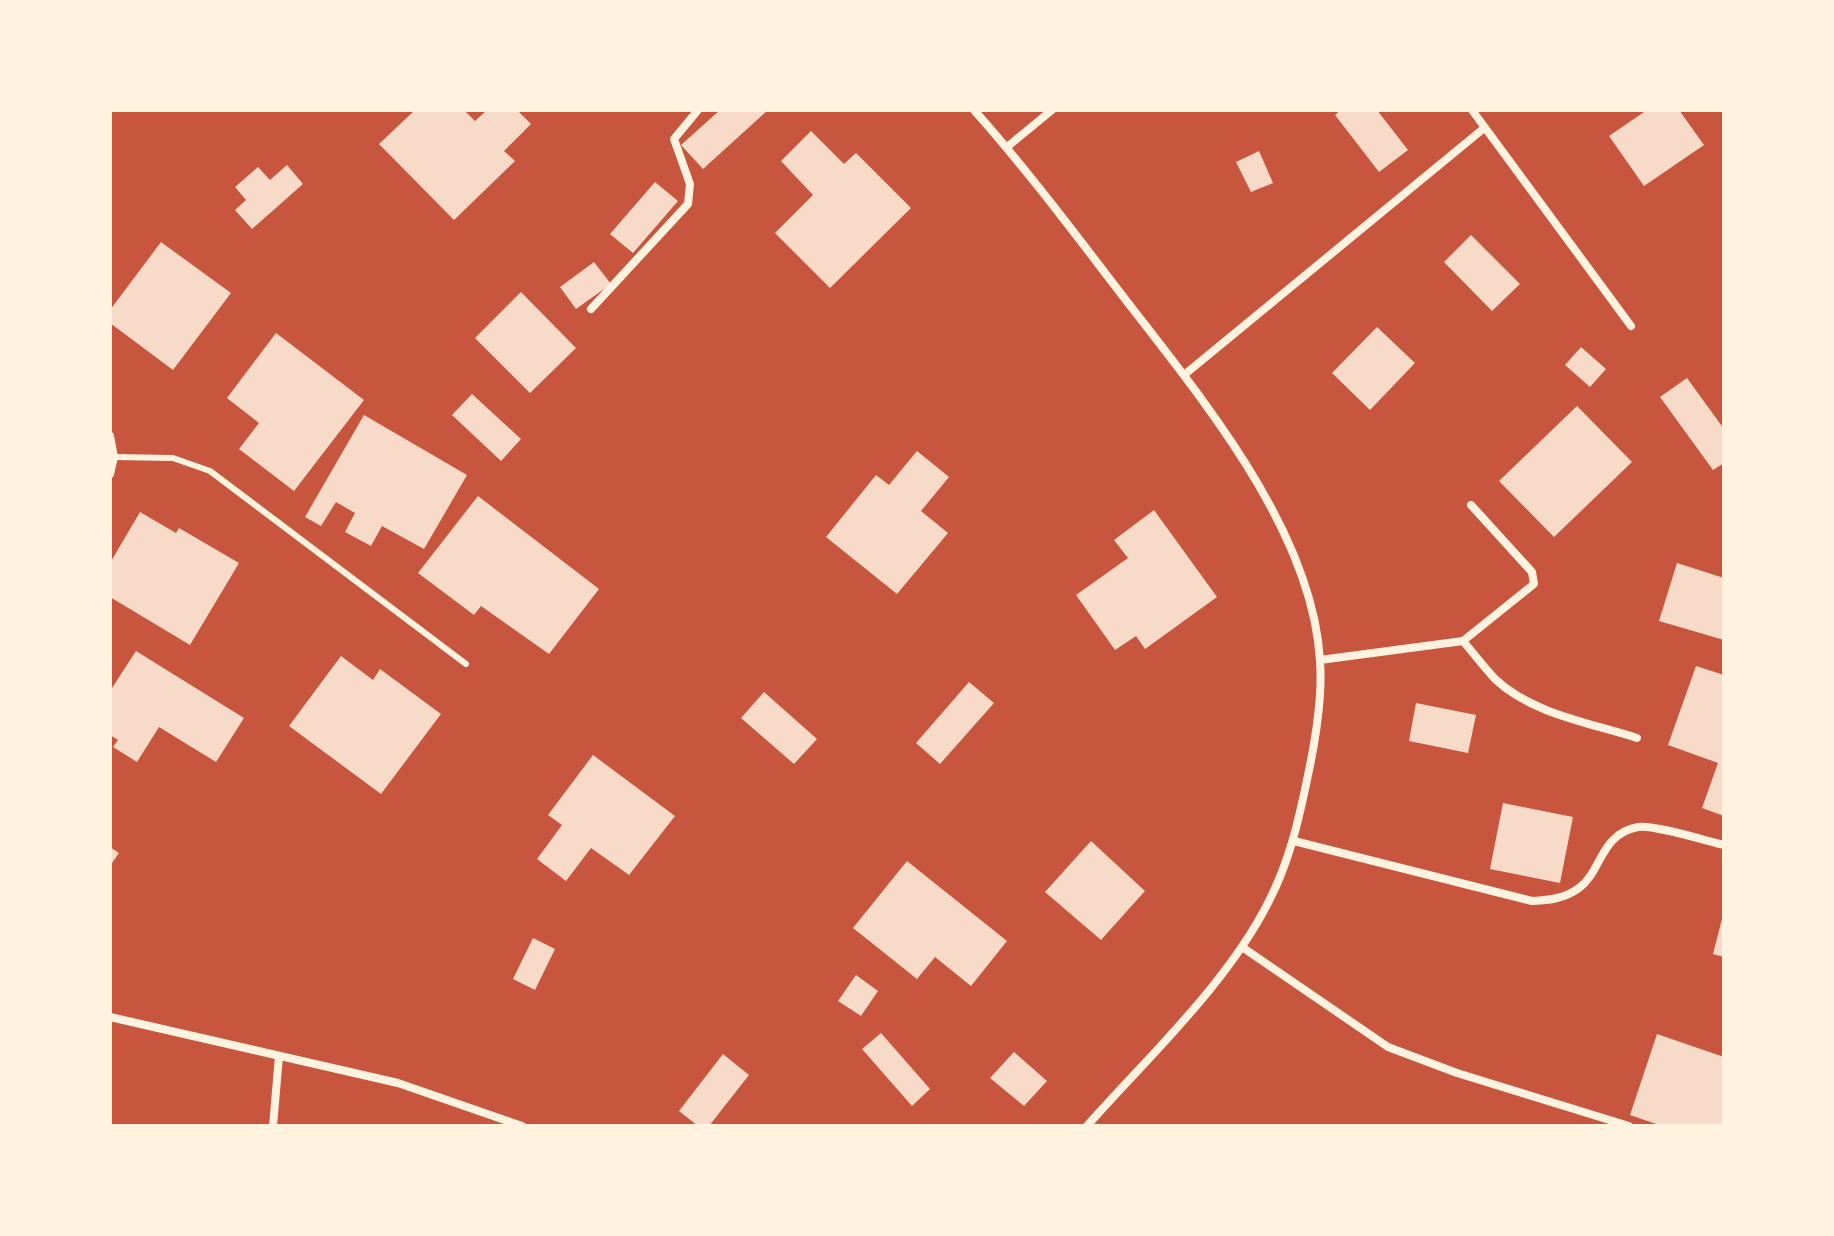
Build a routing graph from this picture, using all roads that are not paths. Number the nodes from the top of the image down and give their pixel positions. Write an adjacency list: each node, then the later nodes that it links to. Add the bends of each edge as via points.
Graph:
1 (698, 110): 7 (street, via 674,139 690,184 688,204)
2 (974, 110): 6 (street)
3 (1052, 110): 6 (street)
4 (1472, 110): 5 (street)
5 (1483, 129): 8 (street); 9 (street)
6 (1007, 147): 9 (street)
7 (591, 309)
8 (1631, 326)
9 (1184, 375): 15 (street, via 1270,502 1308,600)
10 (110, 436): 11 (street)
11 (114, 457): 12 (street); 16 (lane, via 173,458 210,471)
12 (110, 474)
13 (1471, 505): 14 (street, via 1532,572 1534,584)
14 (1463, 641): 15 (street); 17 (street, via 1519,696)
15 (1320, 660): 18 (street, via 1313,753)
16 (466, 664)
17 (1637, 738)
18 (1294, 841): 19 (street, via 1532,901 1560,899 1582,887 1617,836 1640,826); 20 (street)
19 (1724, 845)
20 (1242, 947): 25 (street); 26 (street, via 1388,1047)
21 (110, 1017): 22 (street)
22 (279, 1056): 23 (street); 24 (street, via 398,1083)
23 (273, 1126)
24 (522, 1126)
25 (1087, 1126)
26 (1629, 1126)

